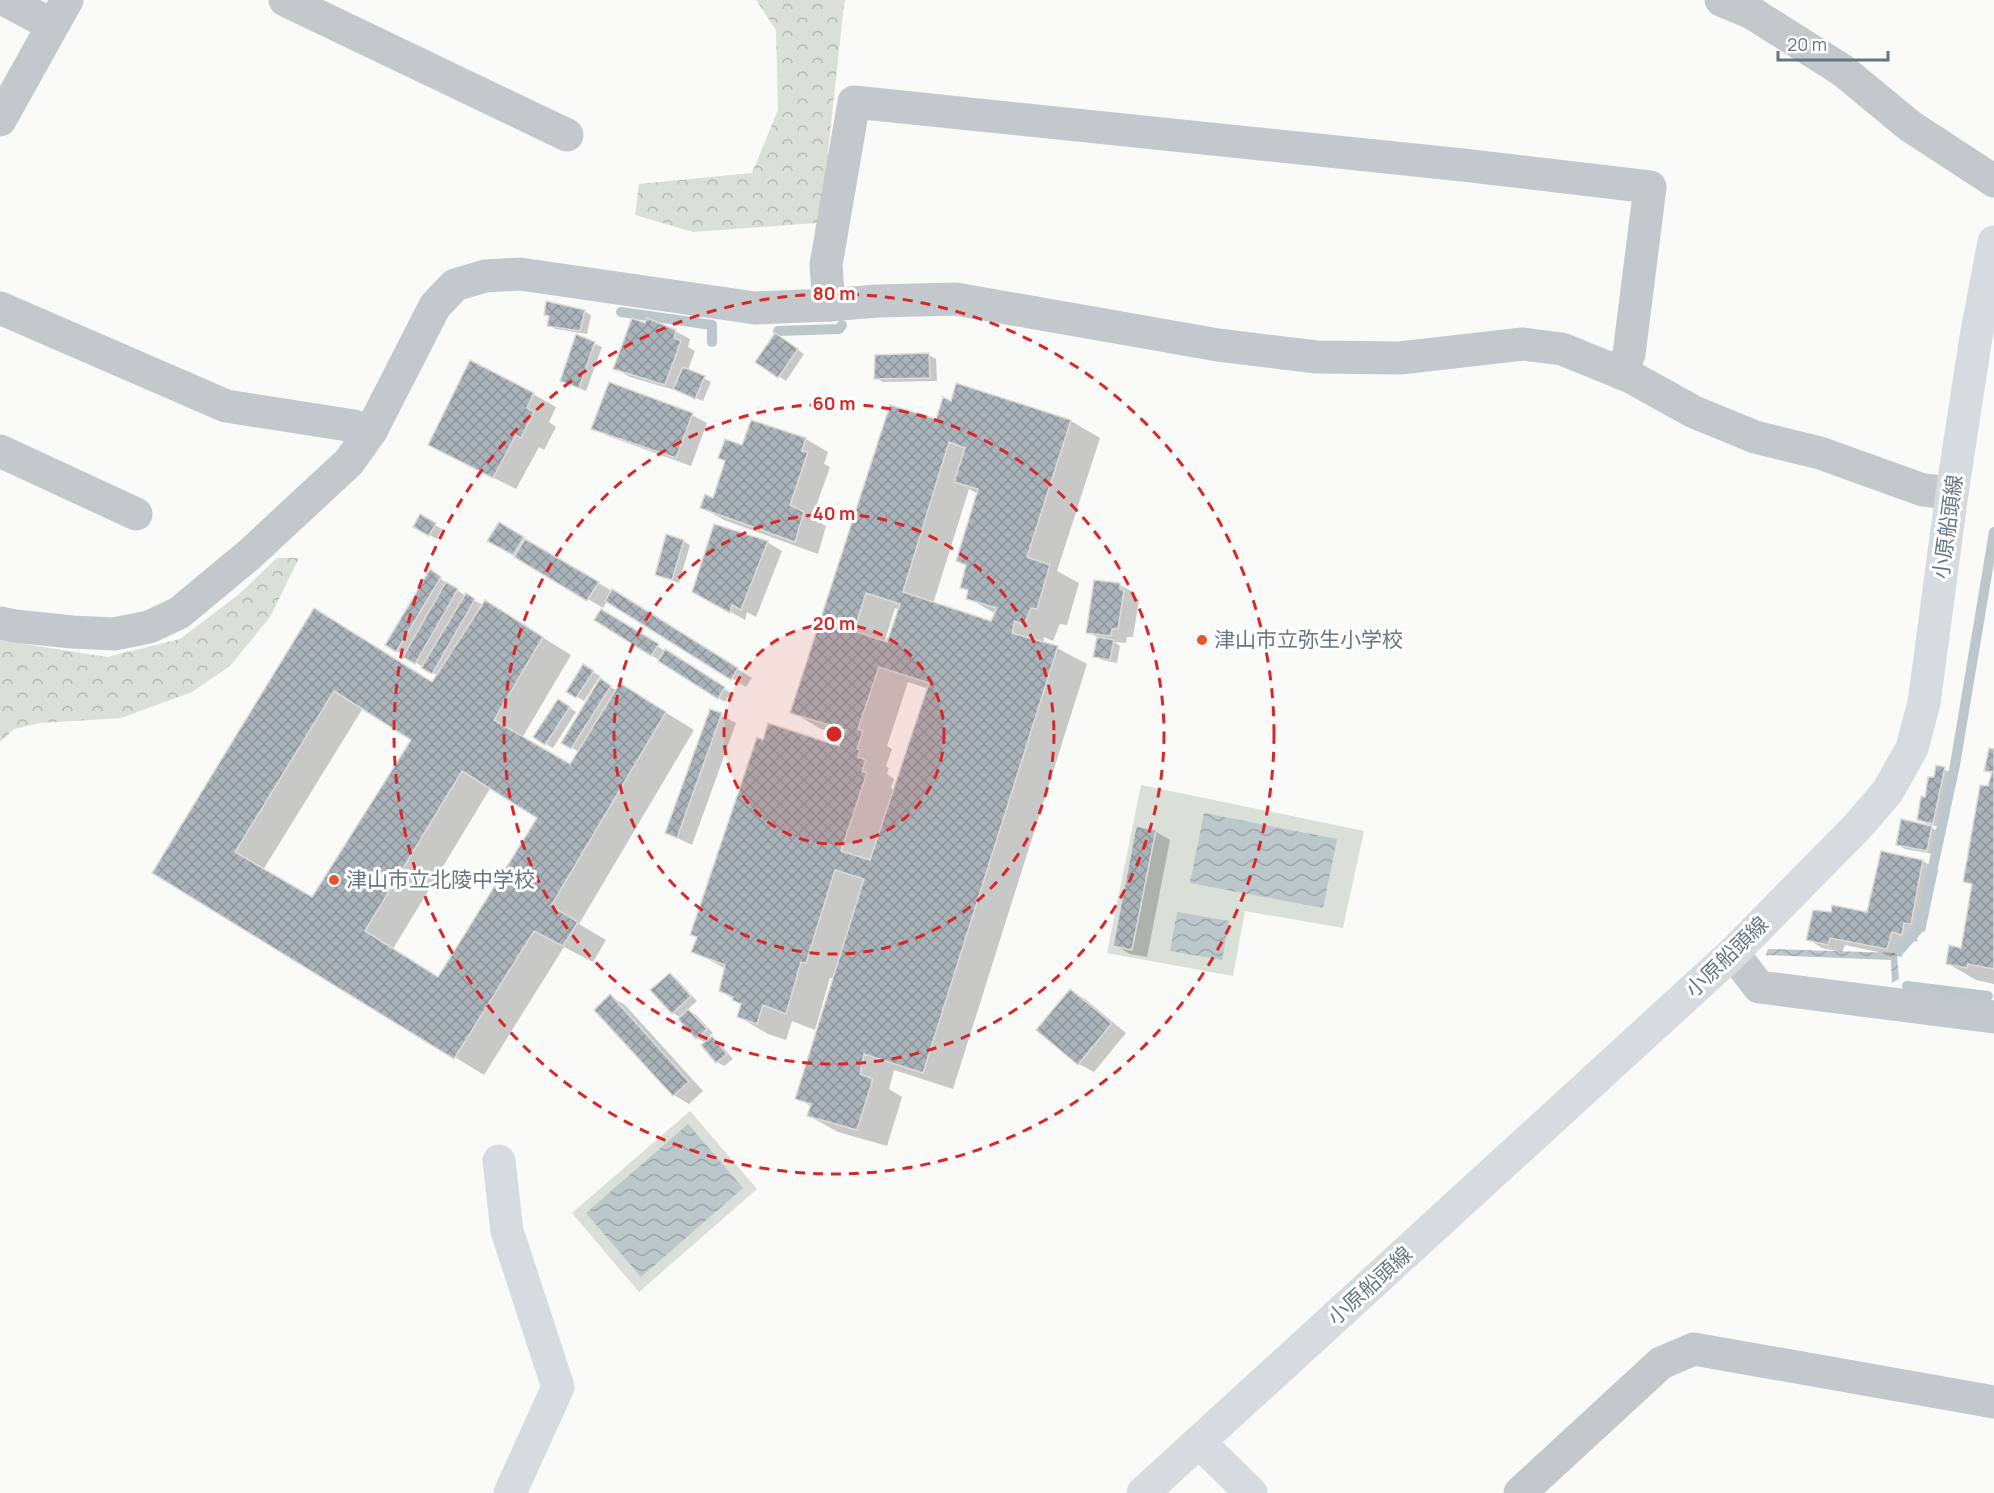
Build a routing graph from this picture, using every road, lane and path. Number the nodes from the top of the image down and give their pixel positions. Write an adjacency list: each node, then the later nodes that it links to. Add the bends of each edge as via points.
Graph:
1 (5, 0): 4 (street)
2 (285, 0): 6 (street)
3 (1721, 0): 7 (street, via 1752,13 1842,70 1910,126)
4 (60, 13): 5 (street)
5 (0, 120)
6 (567, 135)
7 (1994, 181)
8 (1994, 242): 14 (main road, 小原船頭線)
9 (829, 305): 11 (street, via 956,299 1218,345 1317,357 1400,358 1522,344 1562,349); 11 (street, via 825,266 854,102 1650,187 1629,354); 12 (street, via 756,308 520,274 485,276 455,285 435,306)
10 (0, 308): 12 (street, via 226,406)
11 (1621, 373): 14 (street, via 1694,412 1755,437 1820,453 1923,490)
12 (371, 430): 16 (street, via 349,462 325,486 179,613 149,627 114,634)
13 (0, 451): 15 (street)
14 (1952, 493): 17 (main road, 小原船頭線, via 1924,703 1912,748 1888,791 1858,826)
15 (136, 514)
16 (0, 623)
17 (1733, 953): 18 (street, via 1759,987); 21 (main road, 小原船頭線)
18 (1994, 1017)
19 (499, 1161): 22 (main road, via 507,1231 558,1387)
20 (1994, 1402): 25 (street, via 1694,1349 1661,1364)
21 (1199, 1442): 23 (main road, 小原船頭線); 24 (main road)
22 (510, 1493)
23 (1143, 1493)
24 (1251, 1493)
25 (1520, 1493)

